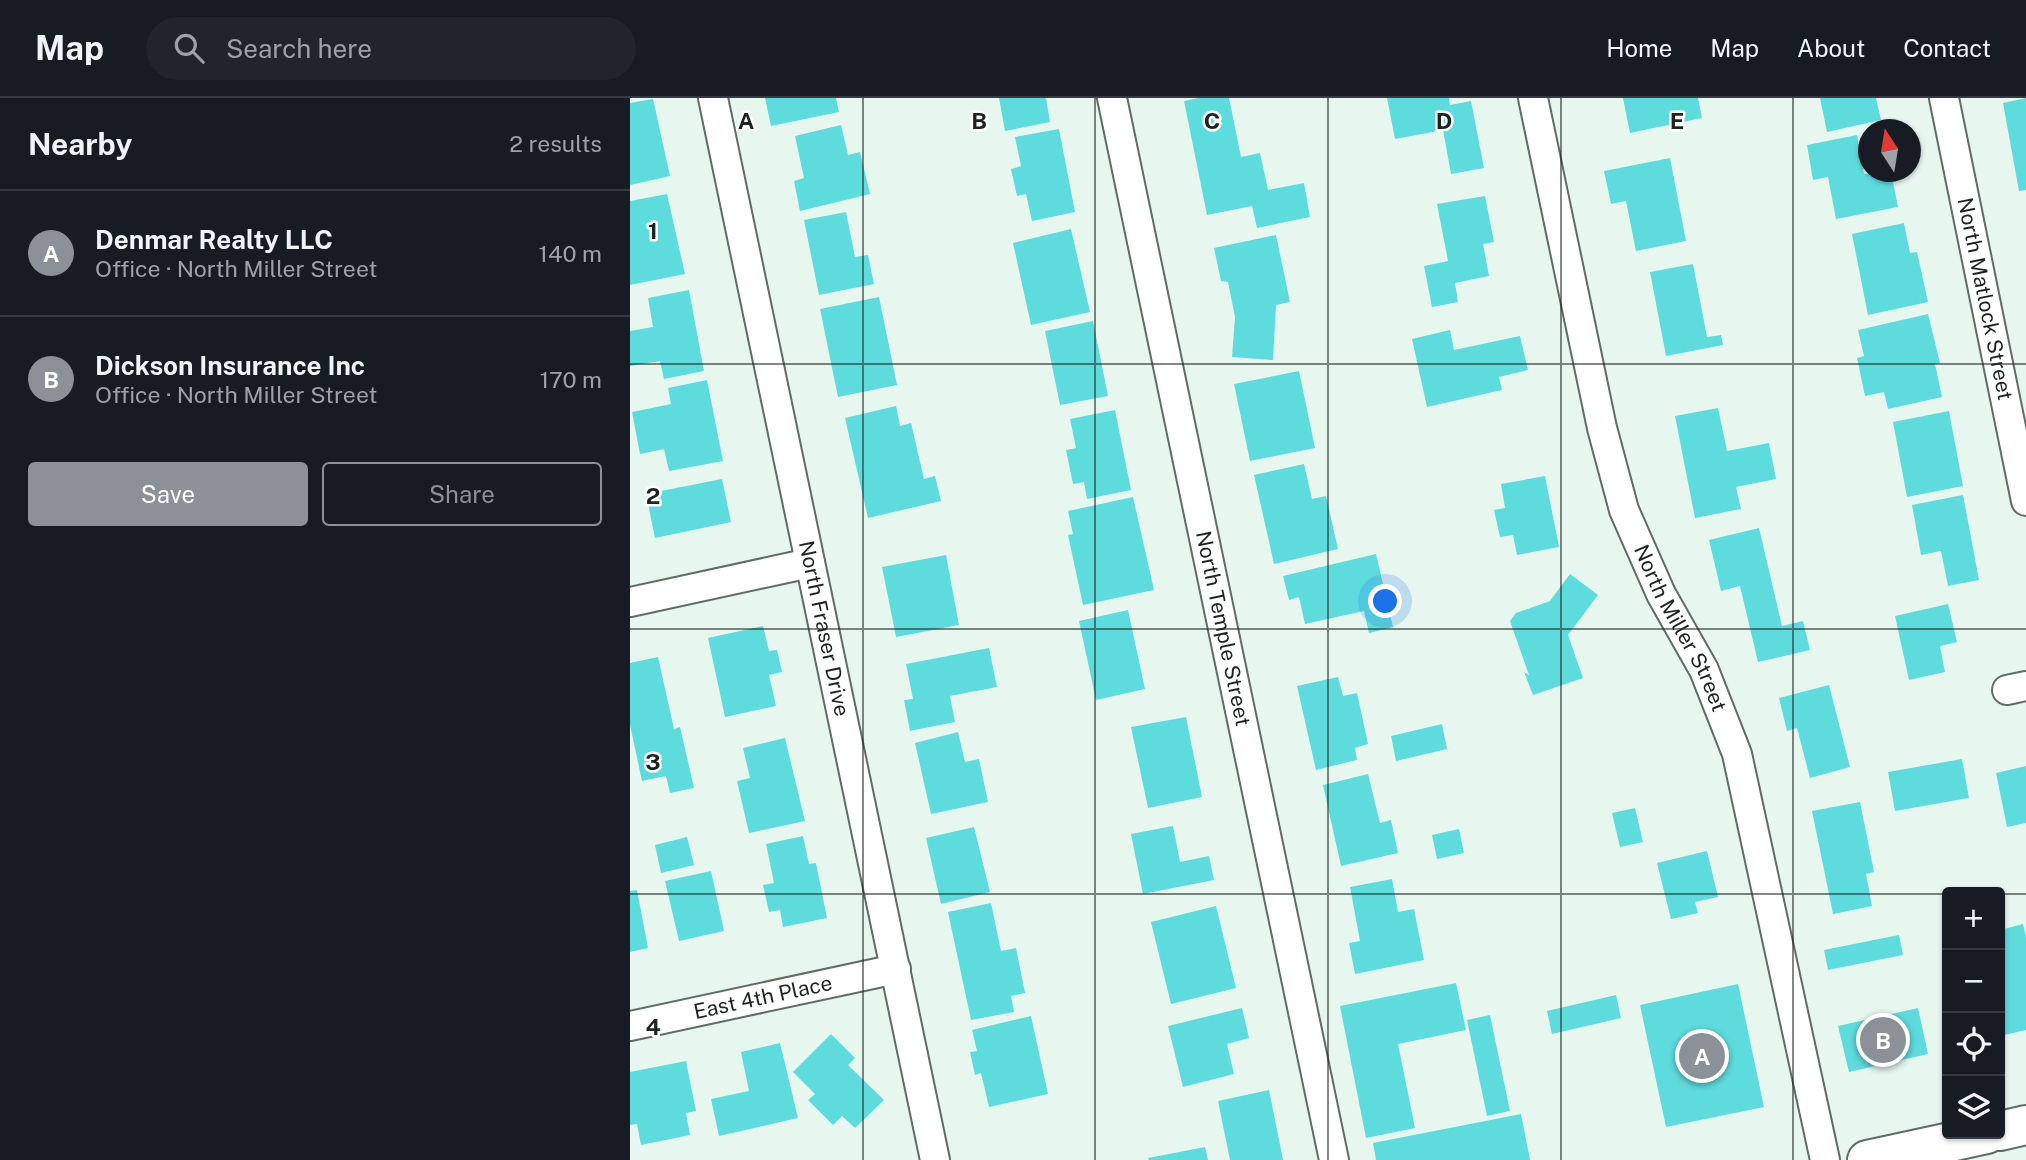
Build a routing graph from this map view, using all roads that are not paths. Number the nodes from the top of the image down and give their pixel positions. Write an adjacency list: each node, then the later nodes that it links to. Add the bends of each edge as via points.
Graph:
1 (713, 98): 6 (street, North Fraser Drive)
2 (1112, 98): 14 (street, North Temple Street)
3 (1533, 98): 15 (street, North Miller Street, via 1602,428 1624,510 1661,594 1704,670 1737,754)
4 (1944, 98): 5 (street, North Matlock Street)
5 (2026, 501)
6 (810, 563): 7 (street); 8 (street, North Fraser Drive)
7 (630, 602)
8 (896, 969): 9 (street, East 4th Place); 13 (street, North Fraser Drive)
9 (630, 1026)
10 (2026, 1125): 11 (main road)
11 (2005, 1130)
12 (1964, 1139): 16 (main road)
13 (935, 1160)
14 (1334, 1160)
15 (1825, 1160)
16 (1867, 1160)

